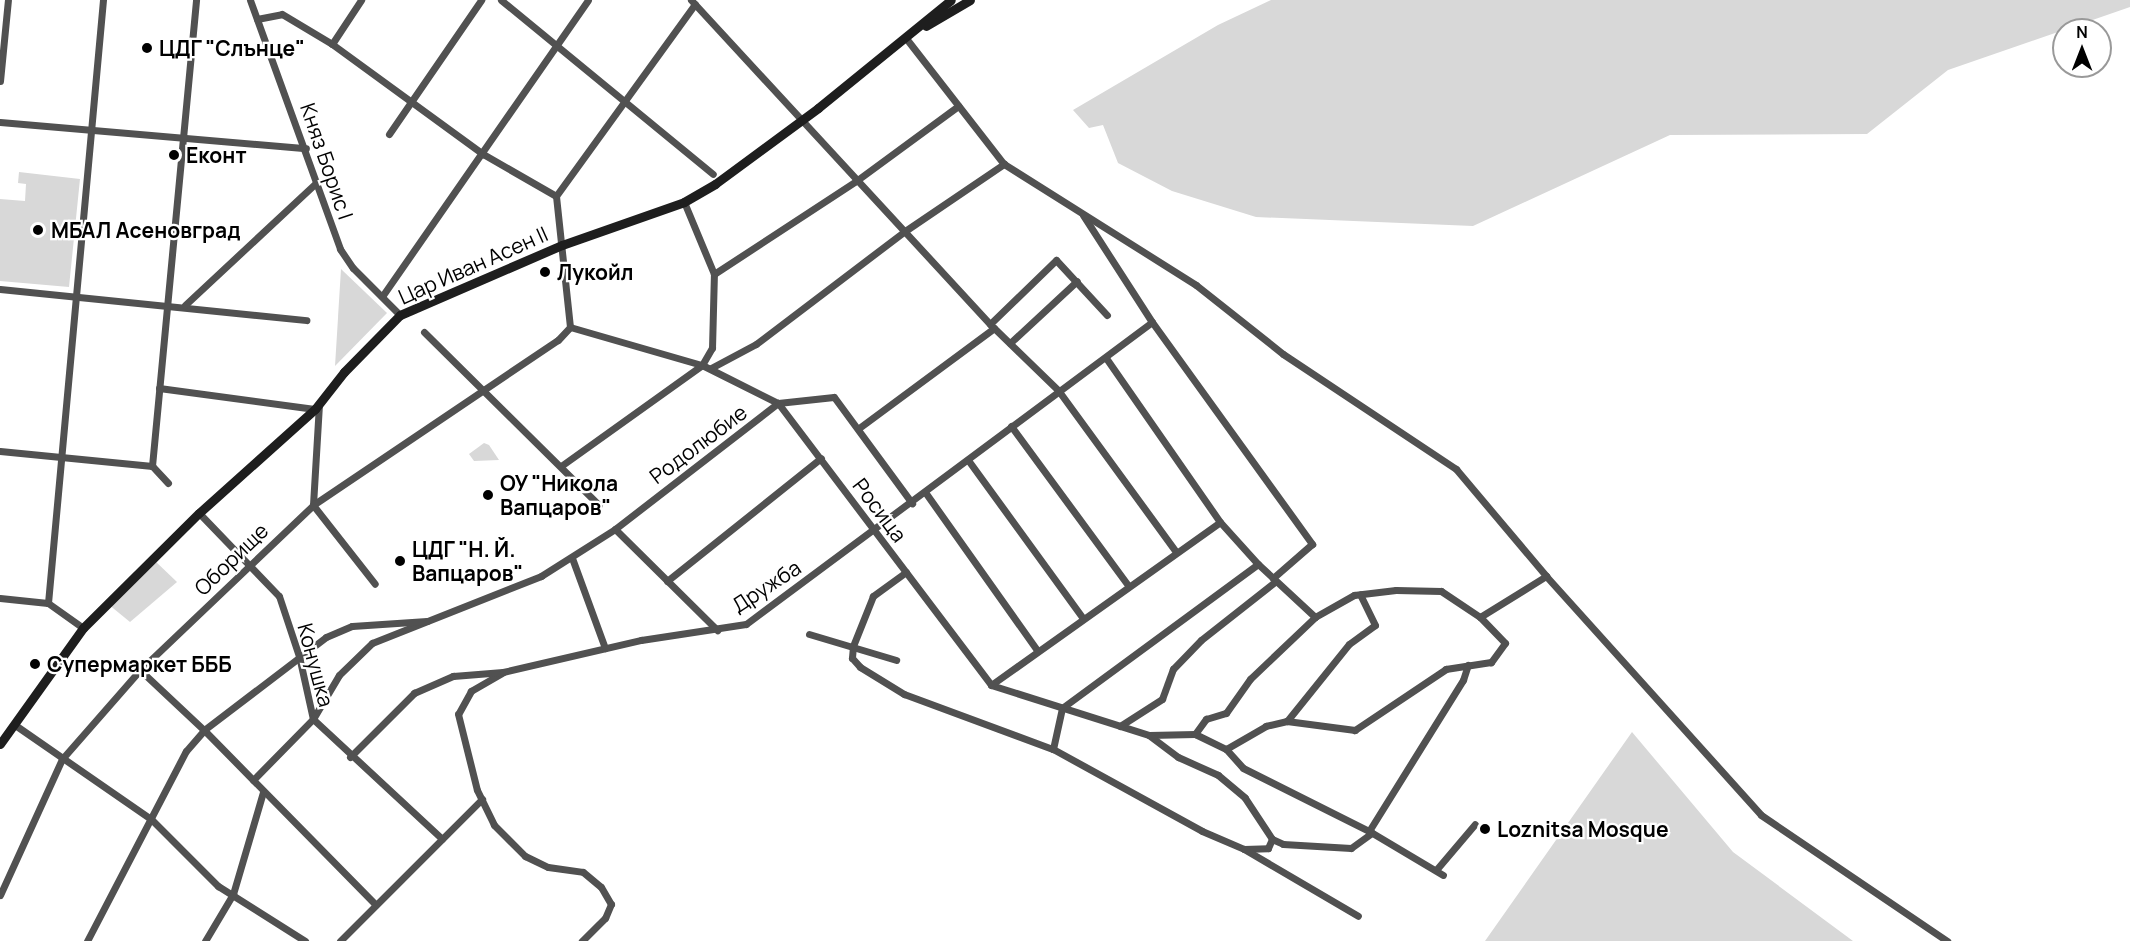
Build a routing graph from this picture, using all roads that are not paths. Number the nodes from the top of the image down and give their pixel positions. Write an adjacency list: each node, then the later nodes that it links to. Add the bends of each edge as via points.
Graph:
1 (8, 0): 17 (street)
2 (103, 0): 23 (street)
3 (196, 0): 25 (street)
4 (250, 0): 13 (street, Княз Борис I)
5 (361, 0): 15 (street)
6 (481, 0): 19 (street)
7 (501, 0): 16 (street)
8 (588, 0): 16 (street)
9 (951, 0): 14 (street, Цар Иван Асен II)
10 (970, 0): 12 (street, Цар Иван Асен II)
11 (693, 2): 18 (street); 21 (street)
12 (957, 5): 14 (street, Цар Иван Асен II)
13 (257, 18): 15 (street, via 282,14); 26 (street, Княз Борис I)
14 (905, 37): 20 (street); 21 (street, Цар Иван Асен II)
15 (332, 44): 19 (street)
16 (555, 46): 18 (street); 27 (street)
17 (0, 81)
18 (626, 101): 29 (street); 32 (street)
19 (410, 102): 24 (street); 27 (street)
20 (958, 106): 28 (street); 30 (street)
21 (802, 120): 30 (street); 33 (street, Цар Иван Асен II, via 716,184)
22 (0, 122): 23 (street)
23 (91, 130): 25 (street); 40 (street)
24 (389, 134)
25 (184, 138): 26 (street); 42 (street)
26 (306, 148): 31 (street, Княз Борис I)
27 (483, 154): 32 (street); 41 (street)
28 (1004, 164): 34 (street); 35 (street)
29 (712, 174)
30 (856, 181): 35 (street); 37 (street)
31 (317, 182): 41 (street, Княз Борис I, via 340,249 353,268); 43 (street)
32 (556, 195): 36 (street)
33 (684, 202): 36 (street, Цар Иван Асен II); 37 (street)
34 (1081, 213): 47 (street); 82 (street, via 1196,285 1283,354 1456,469)
35 (905, 231): 48 (street); 54 (street, via 756,344)
36 (562, 244): 44 (street, Цар Иван Асен II); 49 (street)
37 (714, 274): 53 (street, via 712,348)
38 (1077, 281): 45 (street); 48 (street, via 1056,260); 51 (street)
39 (0, 289): 40 (street)
40 (76, 294): 42 (street); 63 (street)
41 (383, 295): 44 (street, Княз Борис I)
42 (167, 304): 43 (street); 55 (street)
43 (185, 305): 46 (street)
44 (400, 315): 59 (street, Цар Иван Асен II, via 344,372)
45 (1107, 315)
46 (306, 320)
47 (1152, 322): 52 (street, Дружба); 83 (street, via 1312,544)
48 (992, 326): 51 (street); 61 (street)
49 (570, 327): 53 (street, Росица); 56 (street, Оборище, via 558,340)
50 (424, 332): 56 (street)
51 (1010, 344): 57 (street)
52 (1106, 357): 57 (street, Дружба); 74 (street)
53 (702, 364): 54 (street, Росица); 67 (street)
54 (711, 368): 58 (street, Росица)
55 (159, 388): 59 (street); 66 (street)
56 (484, 390): 67 (street); 71 (street, Оборище)
57 (1058, 390): 60 (street, Дружба); 77 (street)
58 (778, 403): 61 (street, via 834,398); 64 (street, Росица); 75 (street, Родолюбие)
59 (317, 407): 71 (street); 73 (street, Цар Иван Асен II)
60 (1011, 426): 65 (street, Дружба); 86 (street)
61 (859, 428): 70 (street)
62 (0, 451): 63 (street)
63 (60, 458): 66 (street); 89 (street)
64 (821, 458): 76 (street, Росица); 84 (street)
65 (968, 460): 69 (street, Дружба); 90 (street)
66 (152, 466): 68 (street)
67 (561, 466): 72 (street)
68 (168, 483)
69 (925, 492): 70 (street, Дружба); 99 (street)
70 (912, 503): 76 (street, Дружба)
71 (313, 505): 79 (street, Оборище); 85 (street)
72 (599, 505)
73 (199, 513): 79 (street, Конушка); 94 (street, Цар Иван Асен II)
74 (1221, 522): 77 (street); 80 (street)
75 (615, 529): 78 (street, Родолюбие); 84 (street)
76 (876, 530): 81 (street, Росица); 95 (street, Дружба, via 746,624)
77 (1176, 552): 86 (street)
78 (572, 558): 93 (street, Родолюбие, via 541,576); 98 (street)
79 (249, 563): 100 (street, Конушка, via 279,596); 103 (street, Оборище)
80 (1258, 564): 83 (street); 106 (street)
81 (906, 572): 97 (street, via 873,596); 105 (street, Росица)
82 (1546, 576): 92 (street); 139 (street, via 1761,815)
83 (1275, 579): 91 (street); 110 (street, via 1180,662 1169,674 1162,699)
84 (667, 581): 95 (street)
85 (375, 584)
86 (1128, 585): 90 (street)
87 (1360, 594): 91 (street); 92 (street, via 1434,588); 108 (street, via 1374,625 1349,644)
88 (0, 598): 89 (street)
89 (48, 603): 94 (street)
90 (1082, 617): 99 (street)
91 (1315, 617): 112 (street, via 1251,679 1226,713 1206,718)
92 (1480, 617): 102 (street, via 1505,647 1491,662)
93 (433, 621): 100 (street, via 352,626 326,637); 107 (street, Родолюбие, via 372,643 339,675)
94 (83, 628): 109 (street, Цар Иван Асен II)
95 (717, 630): 98 (street, Дружба)
96 (809, 634): 97 (street)
97 (853, 646): 101 (street); 115 (street, via 852,658 860,667 904,694)
98 (604, 648): 104 (street, Дружба)
99 (1037, 650): 105 (street)
100 (299, 656): 107 (street, Конушка); 111 (street)
101 (896, 660)
102 (1468, 665): 108 (street, via 1446,669 1355,730); 124 (street, via 1463,680)
103 (140, 670): 111 (street); 118 (street, Оборище)
104 (503, 672): 117 (street, Дружба, via 453,676 414,693); 121 (street, via 471,691 458,714)
105 (991, 684): 106 (street)
106 (1062, 708): 110 (street); 115 (street)
107 (313, 719): 117 (street, Конушка); 119 (street, Родолюбие)
108 (1287, 721): 116 (street, via 1266,726)
109 (15, 725): 114 (street, Цар Иван Асен II); 118 (street)
110 (1120, 726): 113 (street)
111 (204, 730): 119 (street); 122 (street, via 186,751)
112 (1195, 734): 113 (street); 116 (street)
113 (1149, 735): 125 (street, via 1179,757 1218,775 1245,798)
114 (0, 744)
115 (1053, 749): 128 (street, via 1202,831)
116 (1226, 749): 124 (street, via 1244,768)
117 (350, 757): 126 (street, Конушка)
118 (62, 759): 122 (street); 131 (street, Оборище)
119 (253, 780): 120 (street)
120 (263, 792): 130 (street); 132 (street)
121 (482, 799): 126 (street); 138 (street, via 494,825 525,856 548,867 584,872 601,887 611,904 605,918)
122 (151, 819): 130 (street, via 218,886); 134 (street)
123 (1475, 824): 124 (street, via 1440,873)
124 (1371, 832): 125 (street, via 1351,848 1287,845)
125 (1272, 839): 127 (street)
126 (442, 840): 132 (street)
127 (1268, 848): 128 (street); 129 (street)
128 (1244, 849): 129 (street)
129 (1270, 864): 133 (street)
130 (233, 894): 135 (street); 136 (street)
131 (0, 895)
132 (376, 905): 137 (street)
133 (1358, 916)
134 (87, 941)
135 (205, 941)
136 (304, 941)
137 (340, 941)
138 (582, 941)
139 (1947, 941)

